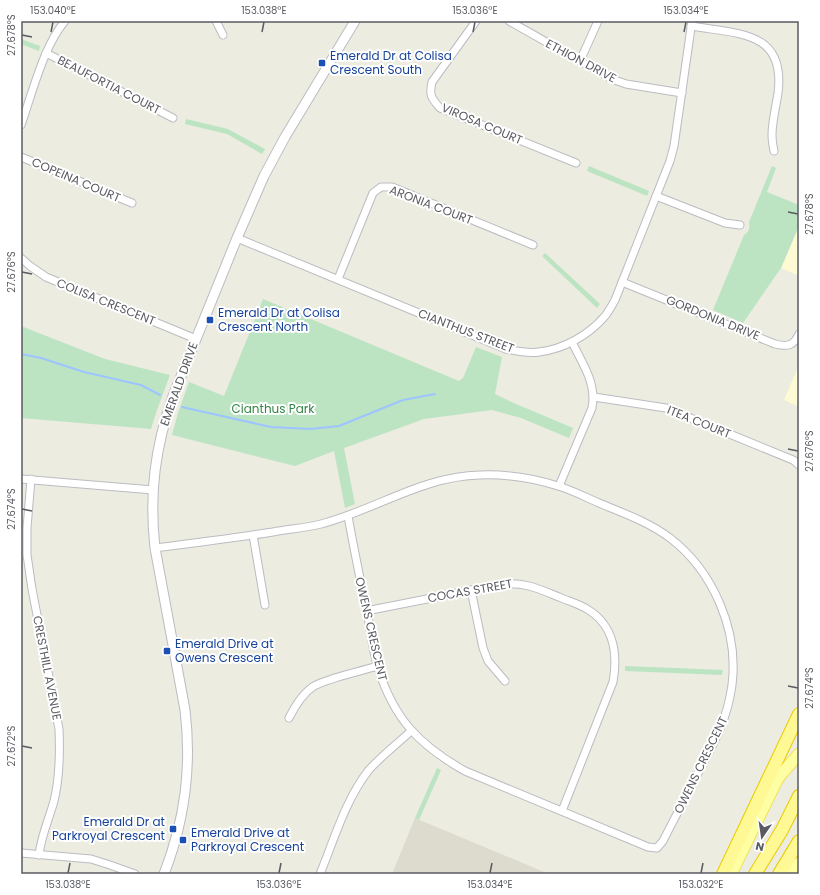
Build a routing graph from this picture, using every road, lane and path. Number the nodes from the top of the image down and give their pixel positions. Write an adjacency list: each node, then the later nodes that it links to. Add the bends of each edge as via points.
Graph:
1 (65, 21): 9 (street)
2 (216, 21): 8 (street)
3 (355, 21): 20 (street, EMERALD DRIVE, via 274,156)
4 (476, 21): 16 (street, VIROSA COURT, via 432,82 430,92 433,100 440,108)
5 (509, 21): 10 (street, ETHION DRIVE)
6 (598, 21): 10 (street)
7 (692, 24): 11 (street); 14 (street, via 749,36 760,40 769,48 779,71 772,135)
8 (223, 35)
9 (46, 52): 12 (street, BEAUFORTIA COURT); 13 (street)
10 (580, 61): 11 (street, ETHION DRIVE, via 626,84)
11 (682, 93): 17 (street, CIANTHUS STREET, via 674,146)
12 (173, 118)
13 (21, 125)
14 (774, 151)
15 (21, 157): 18 (street, COPEINA COURT)
16 (576, 163)
17 (656, 196): 19 (street, via 725,223); 24 (street, CIANTHUS STREET)
18 (132, 203)
19 (740, 225)
20 (237, 238): 23 (street, CIANTHUS STREET); 26 (street, EMERALD DRIVE)
21 (533, 245): 23 (street, ARONIA COURT, via 392,188 381,186 373,192)
22 (21, 258): 26 (street, COLISA CRESCENT, via 46,277)
23 (338, 279): 27 (street, CIANTHUS STREET, via 506,349 539,352)
24 (622, 282): 25 (street, GORDONIA DRIVE, via 775,344 790,346); 27 (street, CIANTHUS STREET, via 606,315)
25 (799, 334)
26 (196, 339): 33 (street, EMERALD DRIVE, via 165,420)
27 (572, 342): 28 (street, via 588,376)
28 (594, 397): 29 (street, ITEA COURT, via 666,408 793,460); 32 (street, via 592,408)
29 (799, 465)
30 (21, 479): 31 (street)
31 (31, 479): 33 (street); 50 (street, CRESTHILL AVENUE, via 27,555 59,729 60,753 54,800 40,841)
32 (560, 486): 34 (street, OWENS CRESCENT, via 513,477 478,475 427,484); 47 (street, OWENS CRESCENT, via 646,523 669,537 686,552 712,587 722,608 732,650 733,672 728,706 721,729 657,848 648,847)
33 (153, 490): 36 (street, EMERALD DRIVE)
34 (348, 516): 35 (street, OWENS CRESCENT); 39 (street, OWENS CRESCENT)
35 (253, 535): 36 (street, OWENS CRESCENT); 38 (street)
36 (155, 548): 53 (street, EMERALD DRIVE, via 180,682 188,758 185,798)
37 (471, 590): 39 (street, COCAS STREET); 41 (street, via 483,648 488,661); 47 (street, COCAS STREET, via 517,583 533,586 588,610 601,621 610,635 616,667 613,682)
38 (265, 605)
39 (366, 611): 40 (street, OWENS CRESCENT)
40 (377, 666): 43 (street, via 325,681 314,687 296,705); 44 (street, OWENS CRESCENT, via 387,695)
41 (505, 681)
42 (799, 714): 55 (highway)
43 (289, 718)
44 (410, 731): 47 (street, OWENS CRESCENT, via 426,746 465,771); 54 (street, via 369,770 358,785)
45 (799, 754): 56 (main road, via 778,780)
46 (799, 796): 57 (highway)
47 (562, 811)
48 (799, 841): 58 (highway)
49 (21, 853): 50 (street)
50 (39, 855): 52 (street, via 91,859)
51 (799, 862): 59 (main road)
52 (135, 874)
53 (164, 874)
54 (320, 874)
55 (723, 874)
56 (731, 874)
57 (755, 874)
58 (779, 874)
59 (791, 874)

